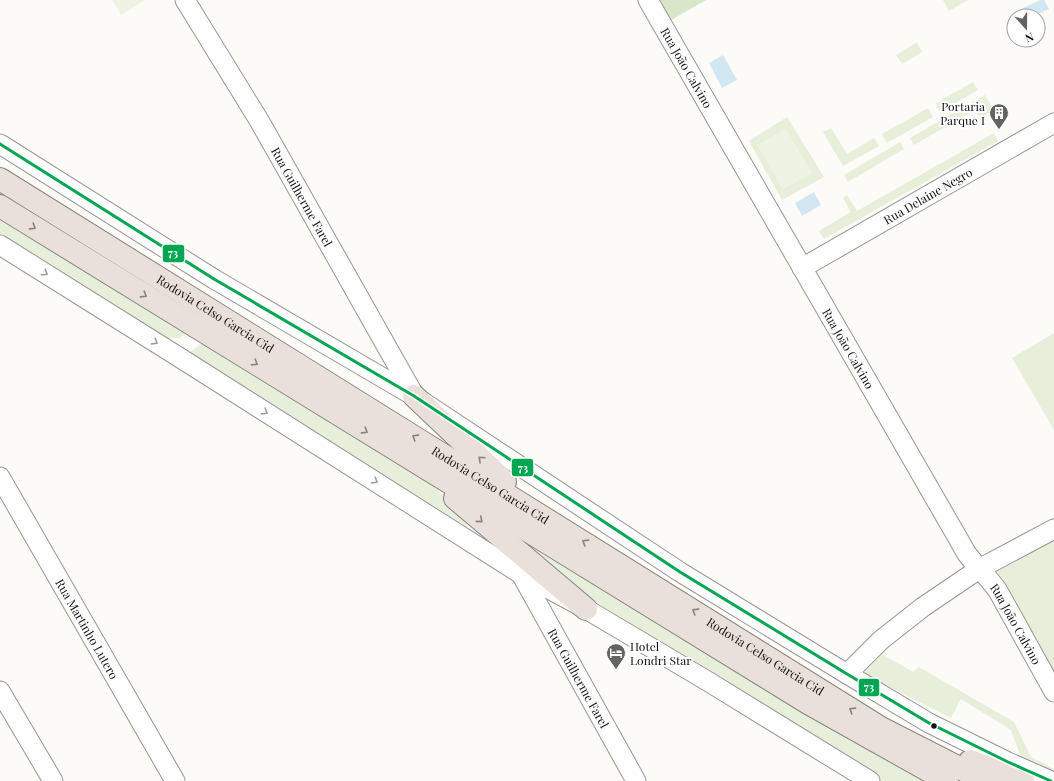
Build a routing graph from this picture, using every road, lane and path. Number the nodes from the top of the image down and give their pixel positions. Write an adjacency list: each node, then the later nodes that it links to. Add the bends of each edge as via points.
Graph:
1 (185, 0): 9 (street, Rua Guilherme Farel, via 260,122)
2 (648, 0): 8 (street, Rua João Calvino)
3 (1054, 123): 8 (street, Rua Delaine Negro)
4 (0, 144): 9 (street, via 214,279)
5 (0, 179): 12 (highway, Rodovia Celso Garcia Cid, one-way to 5)
6 (0, 206): 10 (highway, Rodovia Celso Garcia Cid, one-way to 10)
7 (0, 245): 15 (street, one-way to 15)
8 (802, 268): 14 (street, Rua João Calvino, via 967,554)
9 (414, 396): 12 (highway, one-way to 9); 17 (street, via 680,572)
10 (421, 465): 16 (highway, one-way to 16, via 451,495); 25 (highway, Rodovia Celso Garcia Cid, via 808,703)
11 (0, 477): 22 (street, Rua Martinho Lutero)
12 (540, 514): 20 (highway, Rodovia Celso Garcia Cid, one-way to 12)
13 (1054, 529): 14 (street)
14 (979, 569): 17 (street, via 880,640); 19 (street, Rua João Calvino, via 998,591)
15 (521, 574): 16 (street); 23 (street, Rua Guilherme Farel)
16 (586, 609): 24 (street)
17 (847, 674): 28 (street, via 929,723)
18 (0, 691): 21 (street)
19 (1054, 692)
20 (881, 728): 26 (highway, Rodovia Celso Garcia Cid); 27 (highway)
21 (53, 781)
22 (175, 781)
23 (636, 781)
24 (870, 781)
25 (946, 781)
26 (986, 781)
27 (1023, 781)
28 (1051, 781)

